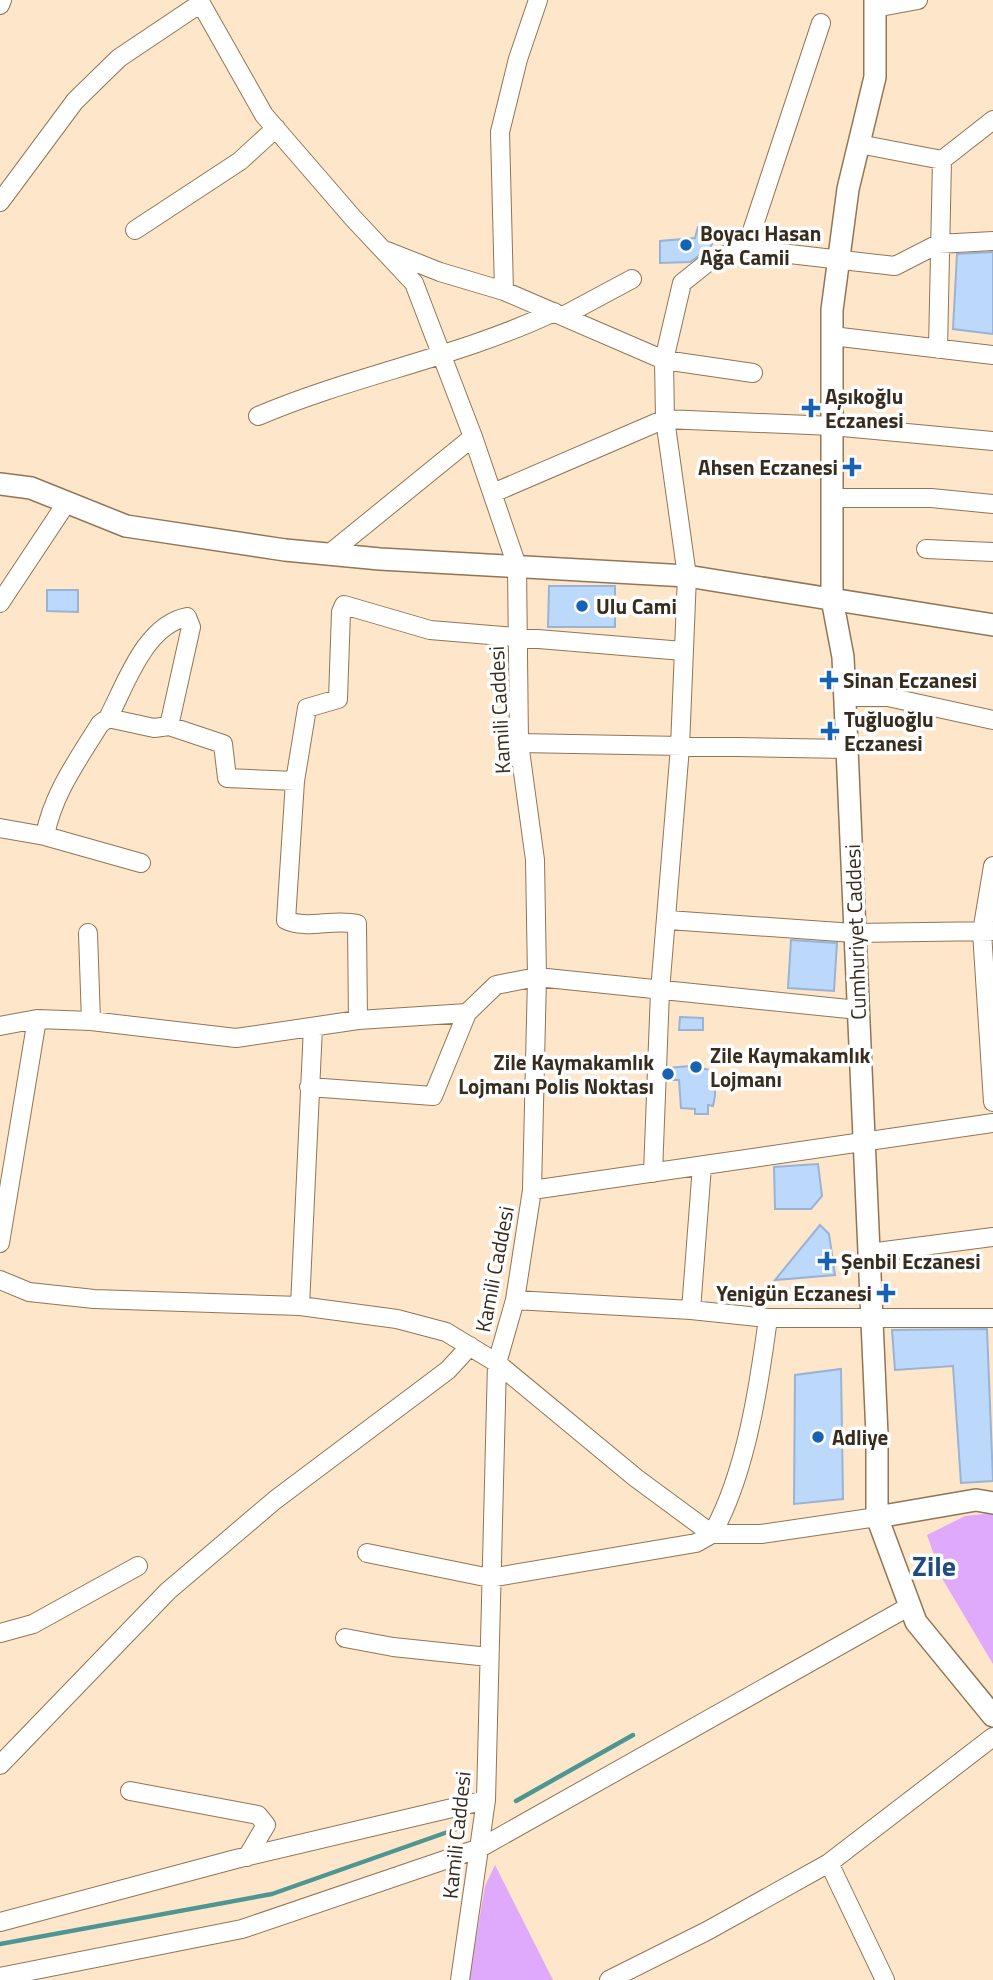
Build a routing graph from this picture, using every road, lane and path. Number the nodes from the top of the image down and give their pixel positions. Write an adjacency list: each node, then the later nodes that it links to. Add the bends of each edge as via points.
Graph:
1 (2, 0): 6 (street)
2 (538, 0): 20 (street, via 500,132)
3 (918, 0): 5 (street)
4 (200, 2): 9 (street, Kamili Caddesi, via 264,115); 12 (street, via 118,58 92,83)
5 (875, 4): 10 (main road, Cumhuriyet Caddesi, via 875,77)
6 (0, 5)
7 (821, 23): 17 (street)
8 (993, 120): 11 (street)
9 (276, 128): 13 (street, via 240,161); 16 (street, Kamili Caddesi)
10 (859, 144): 11 (street); 18 (main road, Cumhuriyet Caddesi)
11 (942, 160): 15 (street)
12 (0, 202)
13 (135, 230)
14 (993, 241): 15 (street)
15 (939, 244): 18 (street, via 895,266); 23 (street)
16 (381, 248): 20 (street); 24 (street, Kamili Caddesi, via 414,283)
17 (746, 249): 18 (street); 26 (street, via 712,259 682,283)
18 (839, 259): 22 (main road, Cumhuriyet Caddesi)
19 (632, 279): 21 (street)
20 (504, 291): 21 (street)
21 (559, 314): 24 (street); 26 (street)
22 (832, 336): 23 (street); 30 (main road, Cumhuriyet Caddesi)
23 (937, 349): 25 (street)
24 (441, 354): 28 (street, via 311,394); 31 (street, Kamili Caddesi)
25 (993, 355)
26 (664, 360): 27 (street); 29 (street)
27 (753, 373)
28 (258, 416)
29 (665, 419): 30 (street); 34 (street); 42 (street)
30 (832, 426): 32 (street); 35 (main road, Cumhuriyet Caddesi)
31 (473, 437): 34 (street, Kamili Caddesi); 40 (street)
32 (993, 441)
33 (0, 484): 36 (main road, via 30,488)
34 (493, 493): 41 (street, Kamili Caddesi)
35 (832, 498): 37 (street, via 931,498); 43 (main road, Cumhuriyet Caddesi)
36 (67, 502): 40 (main road, via 126,526); 44 (street)
37 (993, 504)
38 (926, 549): 39 (street)
39 (993, 552)
40 (329, 554): 41 (main road)
41 (517, 566): 42 (main road); 46 (street, Kamili Caddesi)
42 (687, 576): 43 (main road); 47 (street)
43 (832, 599): 45 (main road); 48 (main road, Cumhuriyet Caddesi)
44 (0, 603)
45 (993, 625)
46 (518, 637): 47 (street); 52 (street, Kamili Caddesi); 55 (street, via 430,630 344,605 338,699 307,708)
47 (683, 651): 53 (street)
48 (845, 697): 50 (street, via 888,697); 54 (main road, Cumhuriyet Caddesi)
49 (108, 718): 51 (street, via 154,728); 51 (street, via 148,643 187,617 191,627); 57 (street, via 68,777)
50 (993, 720)
51 (169, 726): 55 (street, via 223,744 227,778)
52 (519, 743): 53 (street); 64 (street, Kamili Caddesi, via 535,860)
53 (680, 747): 54 (street); 60 (street)
54 (847, 749): 63 (main road, Cumhuriyet Caddesi)
55 (295, 781): 69 (street, via 286,920 357,924)
56 (0, 828): 57 (street)
57 (45, 835): 58 (street)
58 (141, 863)
59 (993, 866): 61 (street)
60 (668, 920): 63 (street); 65 (street)
61 (987, 931): 63 (street); 74 (street)
62 (88, 933): 70 (street)
63 (854, 933): 66 (main road, Cumhuriyet Caddesi)
64 (537, 977): 65 (street); 67 (street, via 496,985); 80 (street, Kamili Caddesi)
65 (660, 991): 66 (street); 79 (street)
66 (858, 1010): 76 (main road, Cumhuriyet Caddesi)
67 (467, 1013): 69 (street); 73 (street, via 433,1096)
68 (37, 1019): 70 (street); 71 (street); 77 (street)
69 (358, 1020): 72 (street)
70 (91, 1021): 72 (street, via 236,1038)
71 (0, 1026)
72 (313, 1027): 73 (street)
73 (309, 1087): 86 (street)
74 (993, 1102)
75 (993, 1123): 76 (street)
76 (864, 1142): 78 (street); 83 (main road, Cumhuriyet Caddesi)
77 (8, 1143): 82 (street)
78 (702, 1166): 79 (street); 87 (street)
79 (653, 1173): 80 (street)
80 (532, 1190): 85 (street, Kamili Caddesi)
81 (993, 1237): 83 (street)
82 (0, 1243)
83 (869, 1253): 89 (main road, Cumhuriyet Caddesi)
84 (0, 1280): 86 (street, via 29,1292 94,1299)
85 (515, 1300): 87 (street); 92 (street, Kamili Caddesi)
86 (300, 1306): 91 (street, via 397,1319 446,1332)
87 (691, 1310): 88 (street)
88 (768, 1318): 89 (street); 95 (street, via 758,1393 724,1512)
89 (872, 1318): 90 (street); 94 (main road, Cumhuriyet Caddesi)
90 (993, 1318)
91 (470, 1346): 92 (street); 105 (street, via 448,1370 275,1500 168,1591)
92 (497, 1363): 95 (street); 98 (street, Kamili Caddesi)
93 (987, 1499): 94 (main road)
94 (877, 1517): 95 (street, via 761,1534); 99 (main road, Cumhuriyet Caddesi)
95 (712, 1534): 98 (street, via 696,1543)
96 (367, 1553): 98 (street)
97 (138, 1566): 100 (street, via 33,1623)
98 (490, 1578): 102 (street, Kamili Caddesi)
99 (910, 1606): 103 (main road, Cumhuriyet Caddesi, via 916,1622); 108 (street)
100 (0, 1633)
101 (345, 1638): 102 (street)
102 (488, 1657): 107 (street, Kamili Caddesi)
103 (993, 1716)
104 (993, 1737): 110 (street)
105 (0, 1765)
106 (130, 1791): 109 (street, via 258,1815 265,1825)
107 (486, 1800): 108 (street, Kamili Caddesi); 109 (street)
108 (480, 1848): 112 (street, via 242,1929); 113 (street, Kamili Caddesi)
109 (247, 1857): 111 (street)
110 (829, 1863): 114 (street); 115 (street)
111 (0, 1922)
112 (0, 1978)
113 (460, 1980)
114 (609, 1980)
115 (886, 1980)

